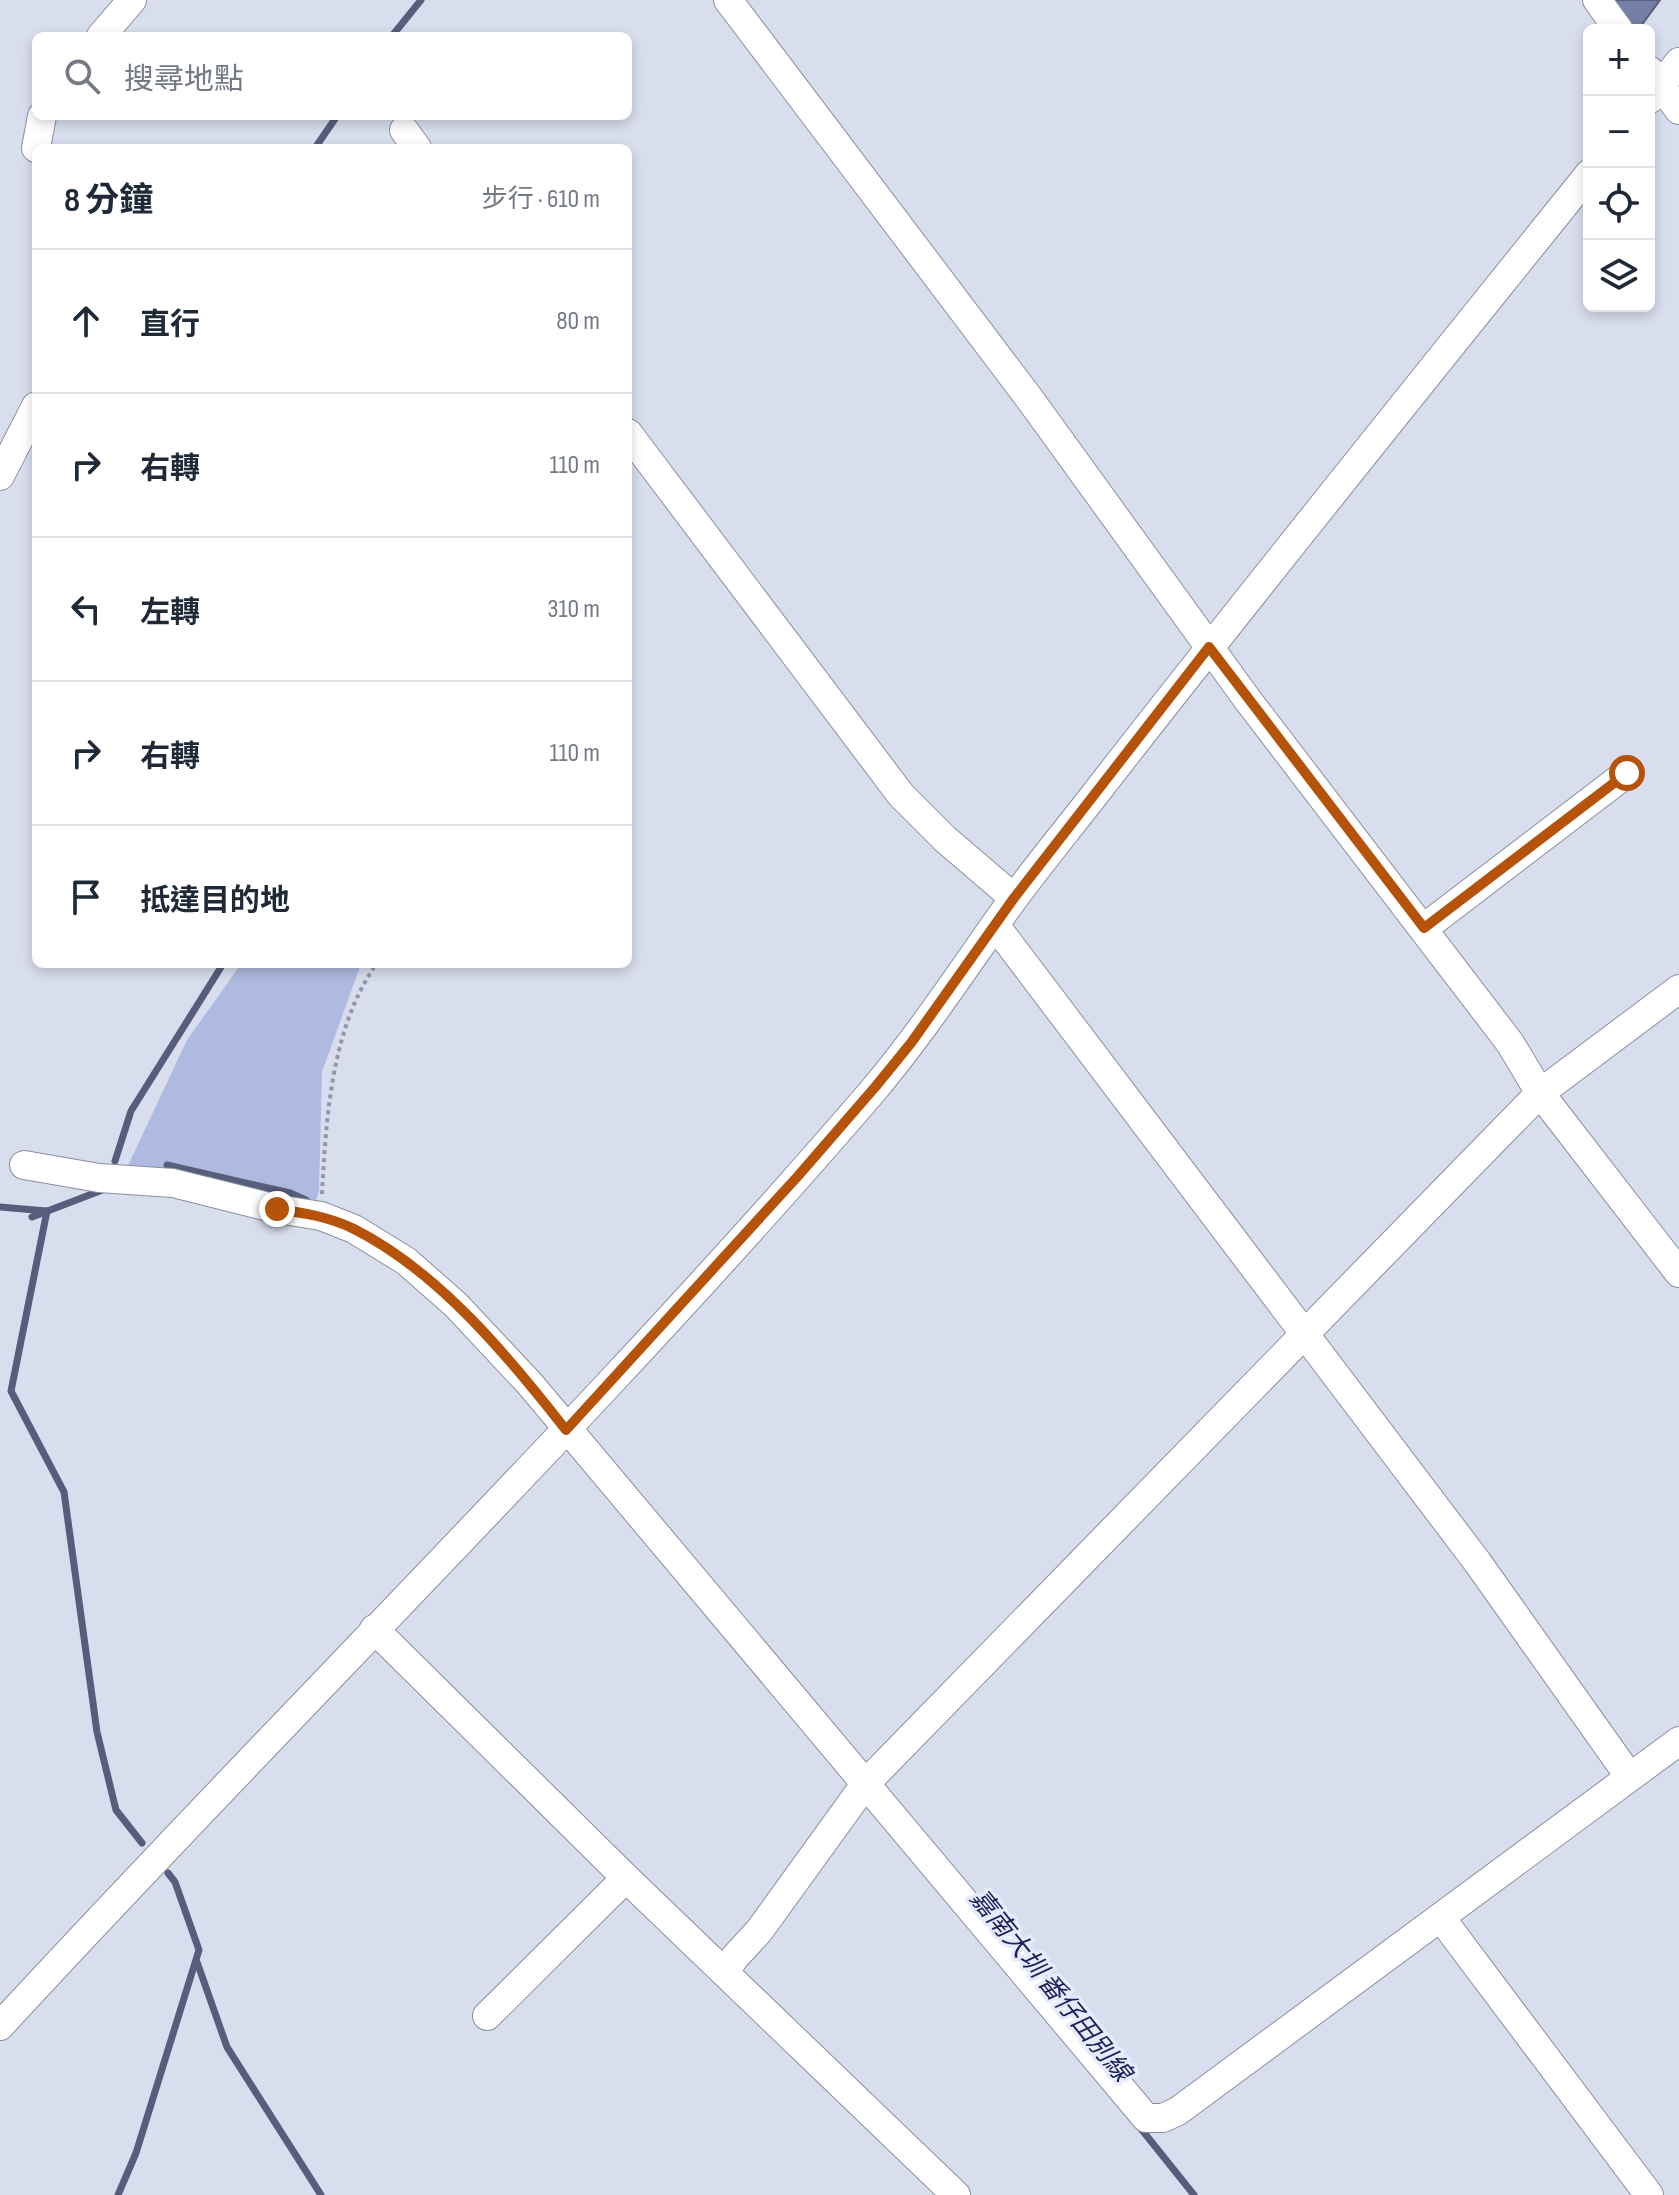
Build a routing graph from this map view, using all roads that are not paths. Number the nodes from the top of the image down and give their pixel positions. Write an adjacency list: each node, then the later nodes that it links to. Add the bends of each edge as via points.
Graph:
1 (132, 0): 5 (street)
2 (728, 0): 16 (street, via 1029,398)
3 (1597, 0): 4 (street)
4 (1615, 24)
5 (104, 32)
6 (1679, 62): 7 (street)
7 (1655, 83)
8 (1655, 87): 9 (street)
9 (1679, 110)
10 (41, 120): 11 (street)
11 (37, 144)
12 (1583, 181): 16 (street)
13 (32, 414): 15 (street)
14 (632, 438): 18 (street, via 901,795)
15 (0, 476)
16 (1209, 647): 18 (street); 20 (street)
17 (1627, 773): 20 (street)
18 (1014, 898): 19 (street)
19 (995, 925): 25 (street); 26 (street, via 876,1086)
20 (1424, 928): 22 (street, via 1510,1043)
21 (1679, 989): 22 (street)
22 (1540, 1093): 24 (street); 25 (street)
23 (24, 1165): 26 (street, via 173,1183 321,1216 354,1229 406,1261 456,1305)
24 (1679, 1273)
25 (1305, 1333): 29 (street); 30 (street)
26 (566, 1430): 27 (street); 30 (street)
27 (374, 1629): 31 (street); 35 (street)
28 (1679, 1741): 29 (street)
29 (1629, 1776): 32 (street)
30 (866, 1783): 32 (street, via 1146,2118 1178,2111); 33 (street)
31 (626, 1878): 33 (street); 34 (street)
32 (1441, 1918): 37 (street)
33 (725, 1972): 36 (street)
34 (487, 2016)
35 (0, 2026)
36 (956, 2195)
37 (1649, 2195)

